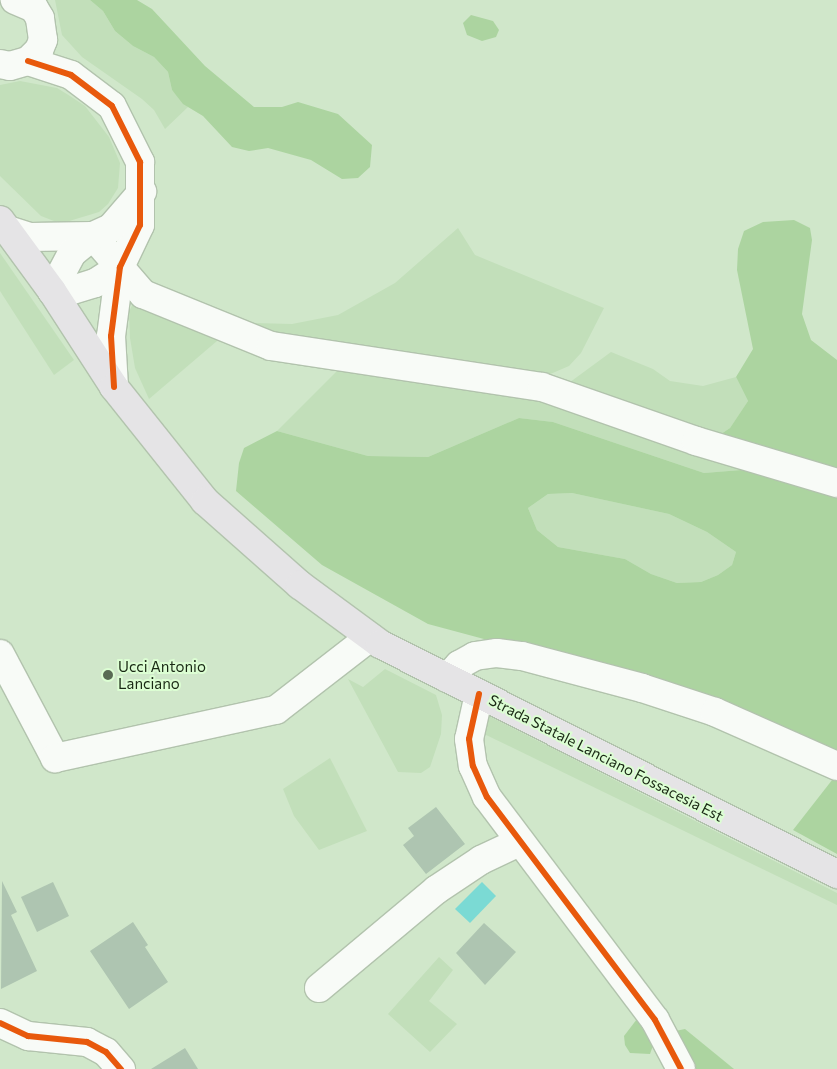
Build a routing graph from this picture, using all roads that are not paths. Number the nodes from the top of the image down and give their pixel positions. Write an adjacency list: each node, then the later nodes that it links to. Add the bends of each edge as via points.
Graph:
1 (4, 0): 2 (street); 3 (street)
2 (0, 2)
3 (23, 2): 4 (street, via 42,23)
4 (36, 50): 5 (street, via 10,66); 6 (street, via 112,106 137,151)
5 (0, 64)
6 (142, 192): 8 (street, via 111,228); 9 (street, via 140,225)
7 (4, 225): 8 (street, via 30,237); 10 (main road, Strada Statale Lanciano Fossacesia Est)
8 (93, 236): 9 (street); 10 (street, via 72,253)
9 (120, 267): 10 (street, via 95,283 72,290); 11 (street, via 111,336); 12 (street, via 143,294 270,346 542,388 696,441)
10 (52, 291): 11 (main road, Strada Statale Lanciano Fossacesia Est)
11 (114, 387): 13 (main road, Strada Statale Lanciano Fossacesia Est, via 205,501 300,585)
12 (837, 484)
13 (370, 637): 14 (street, via 276,710 55,758); 15 (main road, Strada Statale Lanciano Fossacesia Est)
14 (0, 654)
15 (447, 678): 16 (main road, Strada Statale Lanciano Fossacesia Est); 17 (street, via 459,665 475,656 497,653 522,656 633,685 715,712)
16 (479, 694): 18 (street, via 469,739 473,766 487,798); 19 (main road, Strada Statale Lanciano Fossacesia Est)
17 (837, 766)
18 (519, 842): 20 (street, via 481,860 436,890); 23 (street, via 581,919 655,1020)
19 (837, 874)
20 (320, 988)
21 (0, 1023): 22 (street, via 28,1036 87,1042 106,1052)
22 (121, 1069)
23 (681, 1069)

